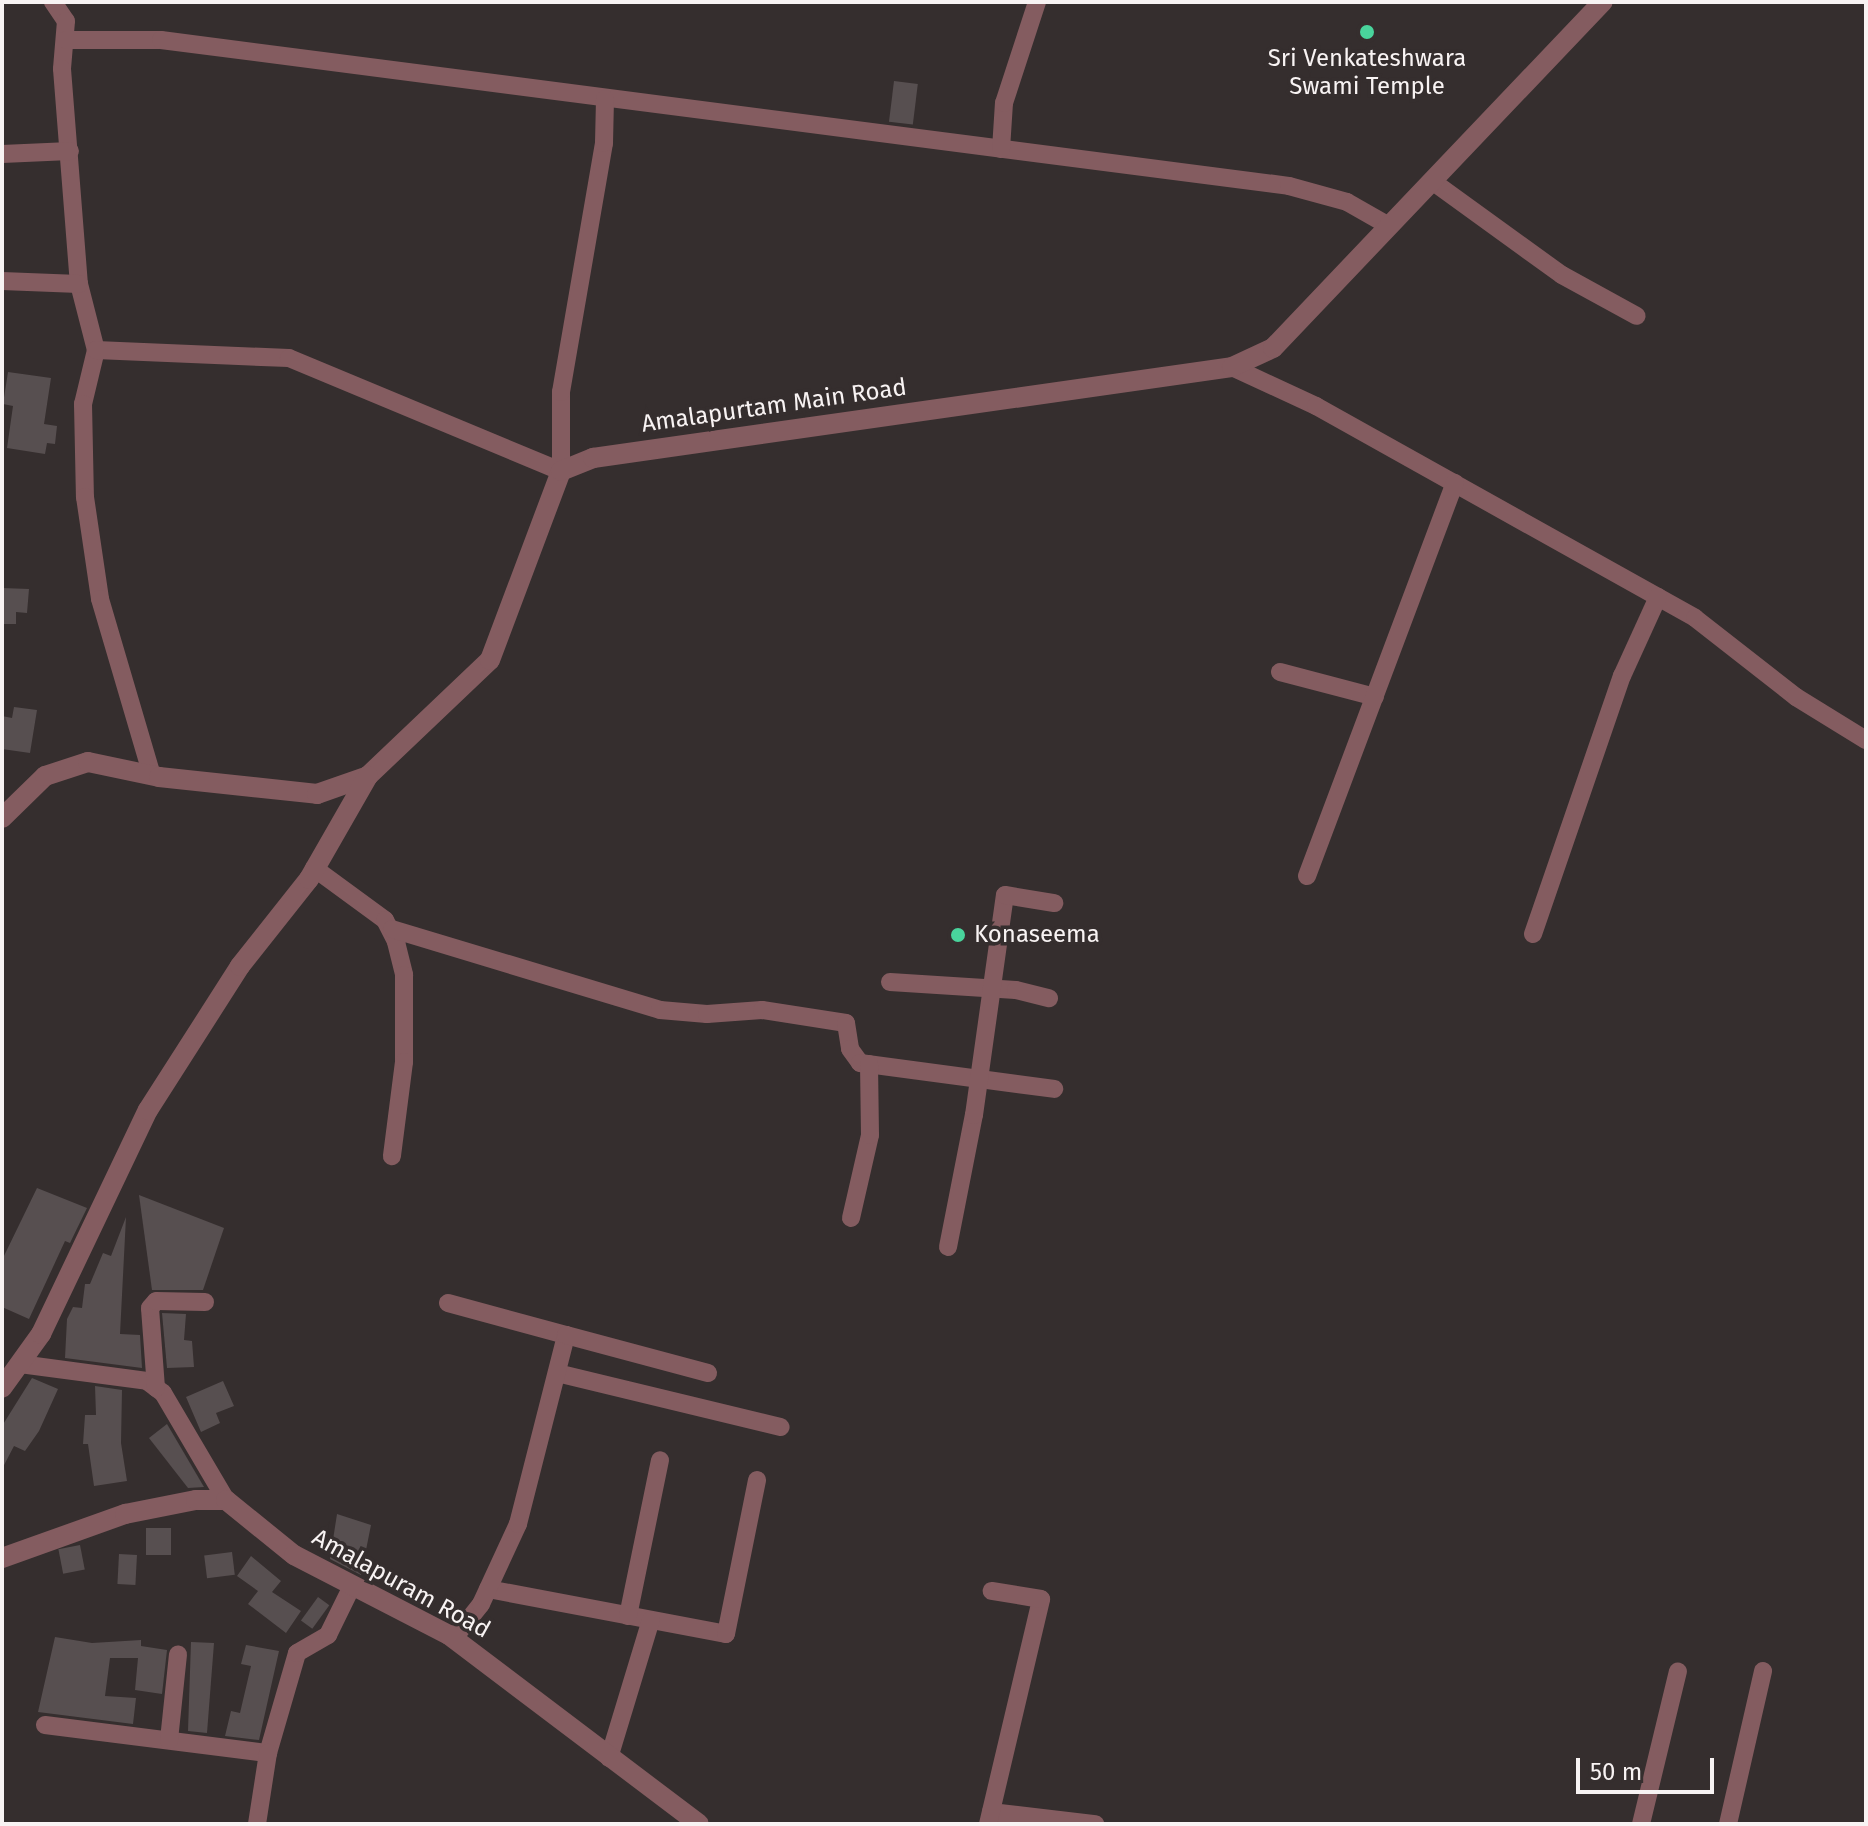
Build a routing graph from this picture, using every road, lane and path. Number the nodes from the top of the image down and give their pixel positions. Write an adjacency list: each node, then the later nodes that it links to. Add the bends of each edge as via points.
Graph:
1 (53, 2): 4 (street, via 66,21)
2 (1037, 2): 6 (street, via 1004,103)
3 (1603, 2): 9 (street, Amalapurtam Main Road)
4 (66, 40): 5 (street, via 161,40); 7 (street, via 62,69)
5 (605, 99): 6 (street); 16 (street, via 604,143 561,392)
6 (1001, 149): 10 (street, via 1289,186 1347,202)
7 (70, 151): 8 (street); 12 (street)
8 (2, 154)
9 (1432, 181): 10 (street, Amalapurtam Main Road); 13 (street, via 1562,275)
10 (1389, 226): 15 (street, Amalapurtam Main Road, via 1273,348)
11 (2, 281): 12 (street)
12 (79, 284): 14 (street)
13 (1637, 316)
14 (96, 350): 16 (street, via 289,358); 22 (street, via 83,404 85,497 100,599)
15 (1232, 367): 16 (street, Amalapurtam Main Road, via 593,458); 17 (street)
16 (561, 471): 23 (street, via 490,660)
17 (1455, 483): 18 (street); 20 (street)
18 (1658, 597): 21 (street); 29 (street, via 1622,676)
19 (1280, 672): 20 (street)
20 (1375, 697): 26 (street)
21 (1866, 740)
22 (152, 776): 23 (street, via 317,794); 24 (street, via 88,762 45,776)
23 (368, 776): 25 (street)
24 (2, 818)
25 (314, 868): 28 (street); 42 (street, via 240,966 148,1110 41,1334)
26 (1307, 876)
27 (1054, 903): 31 (street, via 1005,895)
28 (392, 929): 33 (street, via 660,1010 762,1010 846,1023 850,1049 860,1063); 36 (street, via 404,975 403,1100)
29 (1533, 934)
30 (890, 982): 31 (street)
31 (990, 988): 32 (street); 34 (street)
32 (1049, 998)
33 (869, 1064): 34 (street); 37 (street, via 870,1135)
34 (977, 1080): 35 (street); 38 (street)
35 (1054, 1089)
36 (392, 1156)
37 (851, 1218)
38 (948, 1247)
39 (205, 1302): 46 (street, via 156,1301 150,1308)
40 (448, 1303): 41 (street)
41 (566, 1335): 43 (street); 44 (street)
42 (20, 1364): 45 (street); 46 (street, via 147,1381)
43 (557, 1373): 47 (street); 53 (street, via 518,1524)
44 (708, 1373)
45 (2, 1388)
46 (156, 1388): 50 (street, via 218,1478)
47 (781, 1427)
48 (660, 1460): 55 (street)
49 (757, 1480): 56 (street, via 726,1634)
50 (226, 1500): 51 (street, via 196,1500 125,1514); 52 (street, Amalapuram Road, via 294,1555)
51 (2, 1558)
52 (352, 1586): 57 (street, Amalapuram Road); 63 (street, via 328,1635 297,1653)
53 (488, 1589): 55 (street); 57 (street)
54 (992, 1591): 65 (street, via 1041,1599)
55 (628, 1616): 56 (street)
56 (651, 1620): 64 (street)
57 (454, 1638): 64 (street, Amalapuram Road)
58 (178, 1654): 62 (street)
59 (1678, 1671): 69 (street)
60 (1763, 1671): 70 (street)
61 (45, 1725): 62 (street)
62 (169, 1740): 63 (street)
63 (268, 1753): 66 (street)
64 (609, 1758): 67 (street, Amalapuram Road)
65 (990, 1818): 68 (street)
66 (257, 1824)
67 (699, 1824)
68 (1095, 1824)
69 (1641, 1824)
70 (1728, 1824)

